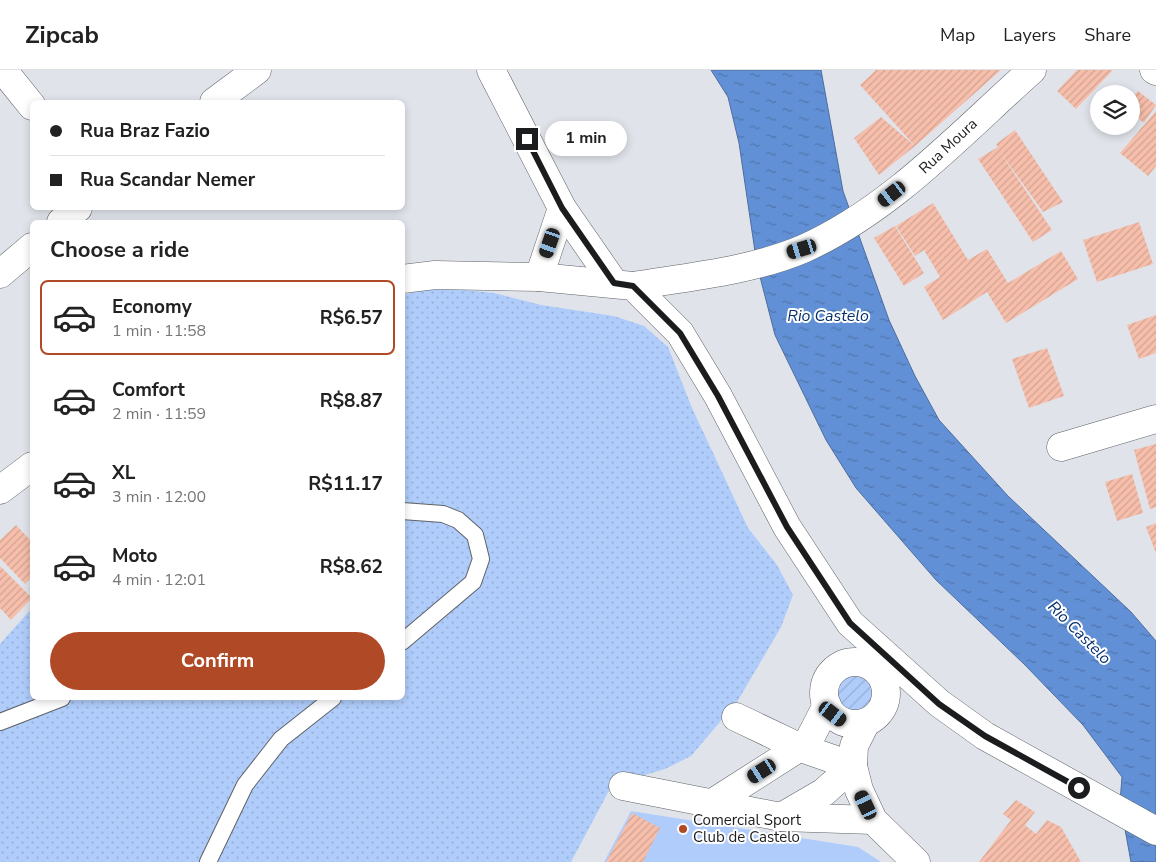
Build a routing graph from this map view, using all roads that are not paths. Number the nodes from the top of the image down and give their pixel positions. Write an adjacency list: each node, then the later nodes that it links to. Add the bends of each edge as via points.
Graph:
1 (3, 70): 6 (street)
2 (257, 70): 5 (street)
3 (491, 70): 7 (street)
4 (1032, 70): 14 (street, Rua Moura, via 868,213 802,249 735,269)
5 (217, 100)
6 (30, 104)
7 (562, 208): 12 (street); 14 (street)
8 (76, 210): 9 (street)
9 (63, 220)
10 (30, 249): 11 (street)
11 (0, 274)
12 (539, 277): 13 (street, Rua Moura, via 435,275); 14 (street, Rua Moura)
13 (405, 279)
14 (623, 284): 20 (street, via 680,333 718,396 787,527)
15 (1156, 419): 16 (street)
16 (1061, 447)
17 (30, 468): 18 (street)
18 (0, 490)
19 (405, 511): 21 (lane, via 443,514 458,520 475,535 481,559 473,582)
20 (850, 623): 22 (street); 23 (street)
21 (405, 639)
22 (852, 662): 23 (street, via 871,666 879,673); 26 (street, via 835,669 829,677 825,686)
23 (896, 679): 29 (street, via 880,712); 36 (street, via 985,736)
24 (57, 700): 28 (lane)
25 (330, 700): 37 (lane, via 281,739 245,785)
26 (827, 705): 29 (street, via 842,720); 30 (street, via 814,734)
27 (736, 717): 30 (street)
28 (0, 722)
29 (866, 722): 31 (street, via 854,746)
30 (801, 748): 31 (street); 33 (street)
31 (853, 766): 34 (street, via 824,792); 35 (street, via 859,790)
32 (622, 786): 33 (street)
33 (714, 802): 34 (street)
34 (781, 817): 35 (street)
35 (873, 820): 38 (street)
36 (1156, 831)
37 (208, 862)
38 (916, 862)

